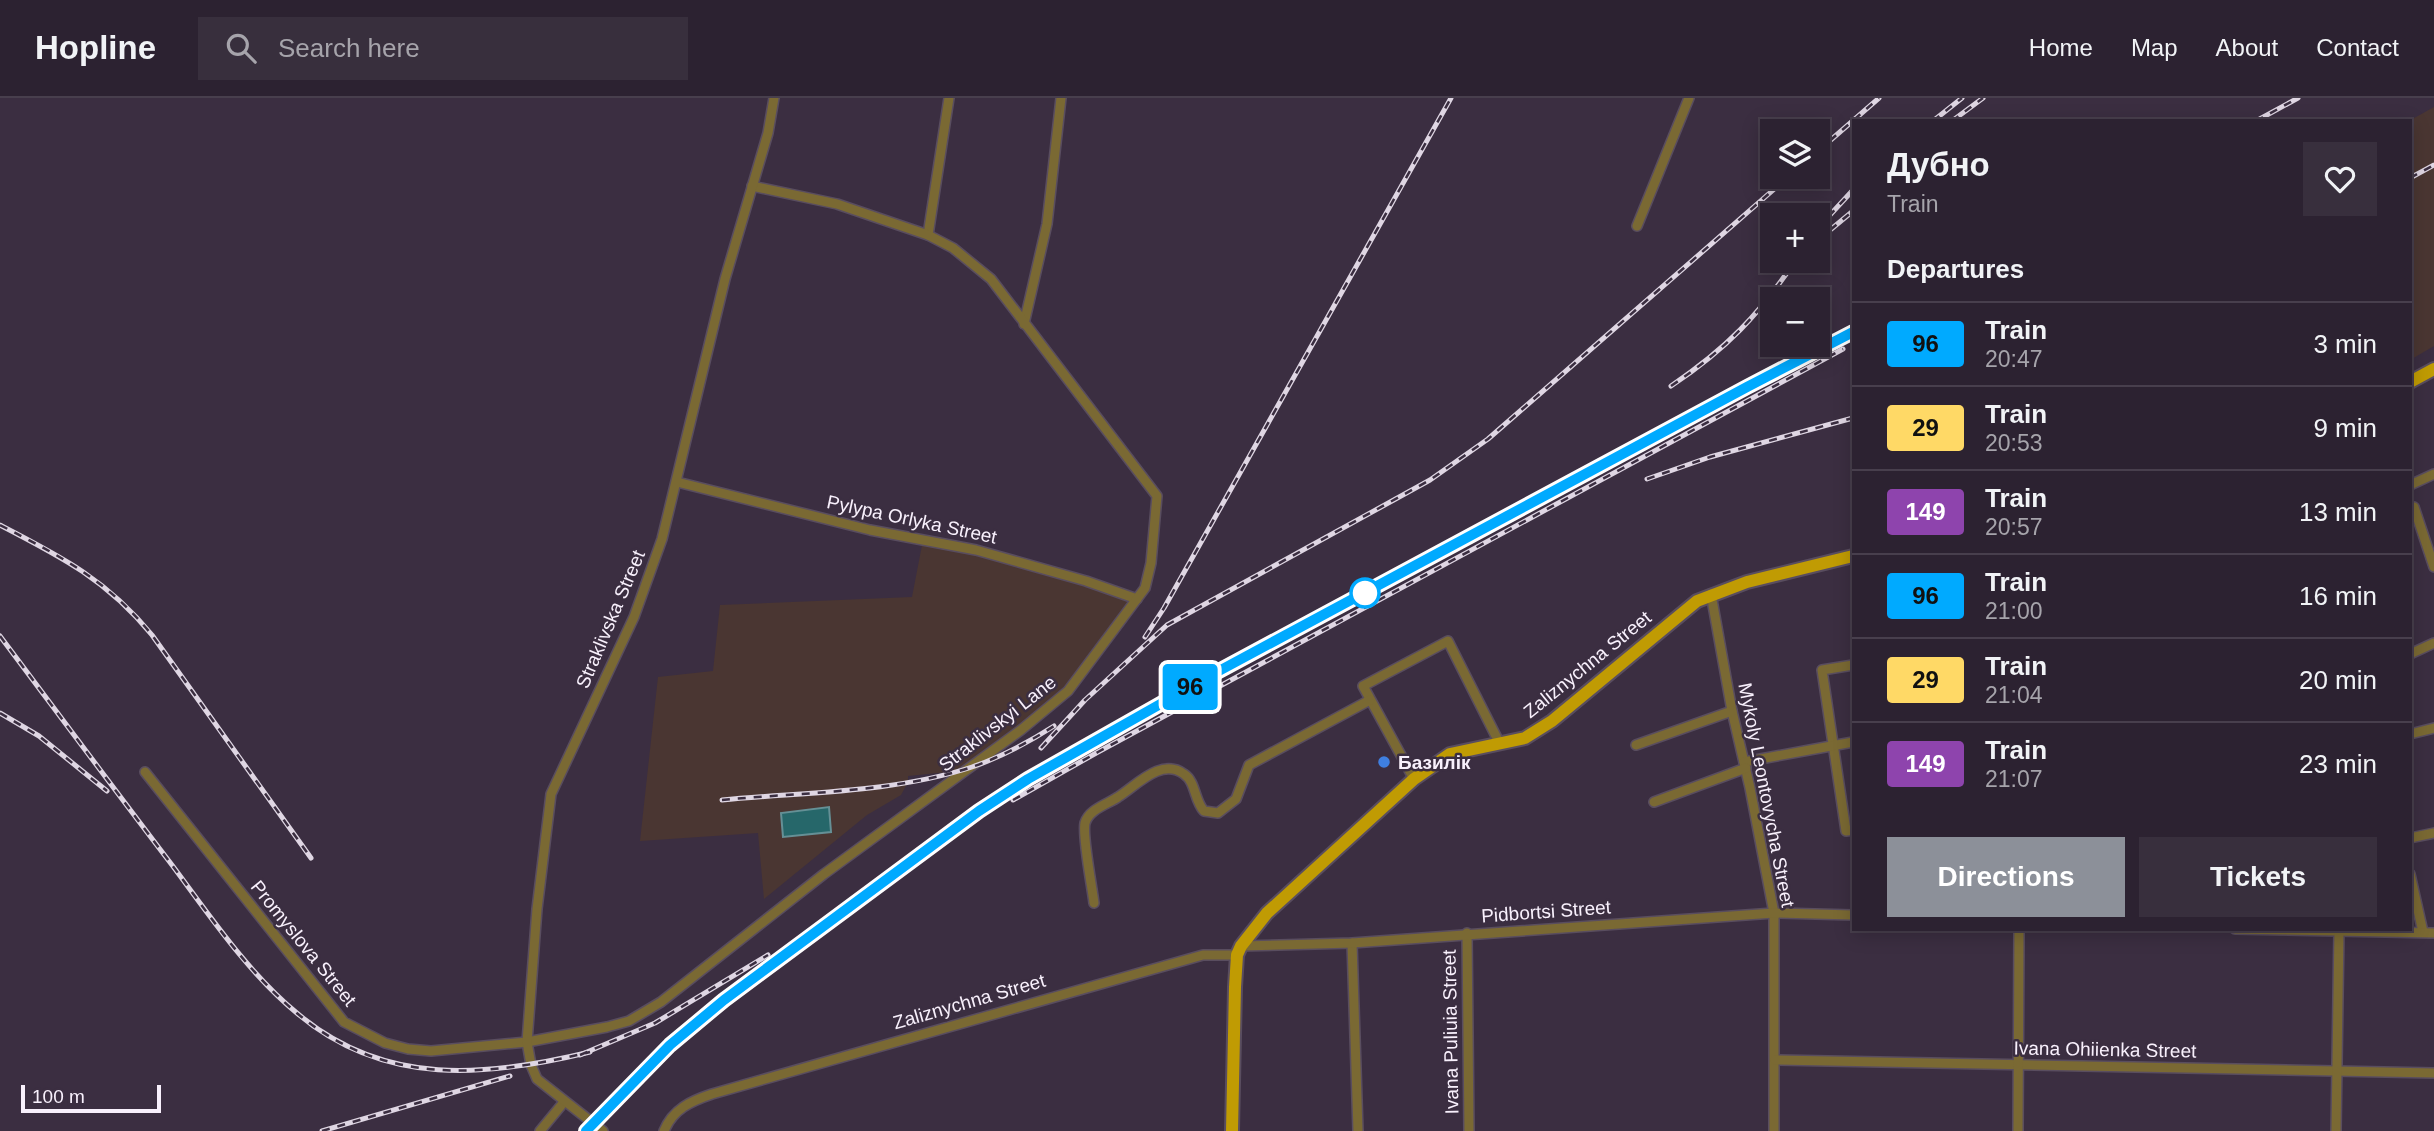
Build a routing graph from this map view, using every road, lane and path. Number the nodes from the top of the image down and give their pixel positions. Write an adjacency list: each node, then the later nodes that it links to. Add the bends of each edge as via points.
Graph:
1 (774, 98): 5 (street, Straklivska Street)
2 (949, 98): 7 (street)
3 (1061, 98): 8 (street, via 1046,224)
4 (1689, 98): 6 (street)
5 (752, 186): 7 (street, Straklivskyi Lane, via 837,204); 12 (street, Straklivska Street, via 724,279)
6 (1637, 226)
7 (928, 235): 8 (street, Straklivskyi Lane, via 953,248 991,279)
8 (1024, 324): 18 (street, Straklivskyi Lane, via 1157,496 1151,563)
9 (2434, 369): 10 (main road)
10 (2412, 381)
11 (2434, 474): 13 (street)
12 (677, 482): 18 (street, Pylypa Orlyka Street, via 870,530 976,550); 49 (street, Straklivska Street, via 634,617 551,794)
13 (2412, 484)
14 (2414, 507): 16 (street)
15 (1852, 556): 17 (main road, Zaliznychna Street)
16 (2434, 567)
17 (1711, 594): 23 (street, Mykoly Leontovycha Street); 27 (main road, Zaliznychna Street, via 1668,622 1552,721 1525,738)
18 (1137, 599): 49 (street, Straklivskyi Lane, via 1068,691 824,874 682,988 620,1024)
19 (2434, 643): 20 (street)
20 (2412, 653)
21 (1852, 665): 29 (street, via 1822,670)
22 (1370, 699): 27 (street, via 1363,686 1448,640); 32 (street); 38 (street, via 1249,765 1236,799 1218,813 1204,811 1196,801 1191,780 1169,769 1147,775 1092,812 1085,829)
23 (1732, 711): 28 (street); 30 (street, Mykoly Leontovycha Street)
24 (2434, 728): 25 (street)
25 (2412, 734)
26 (1852, 742): 29 (street)
27 (1500, 744): 32 (main road, Zaliznychna Street, via 1450,754)
28 (1636, 745)
29 (1833, 745): 30 (street); 34 (street)
30 (1745, 765): 33 (street); 39 (street, Mykoly Leontovycha Street)
31 (145, 772): 49 (street, Promyslova Street, via 344,1022 408,1049)
32 (1414, 779): 48 (main road, Zaliznychna Street, via 1267,913)
33 (1654, 802)
34 (1850, 831)
35 (2434, 833): 36 (street)
36 (2412, 838)
37 (2412, 883): 44 (street)
38 (1094, 903)
39 (1774, 913): 40 (street, Pidbortsi Street); 45 (street, Pidbortsi Street); 50 (street, Mykoly Leontovycha Street)
40 (1852, 915)
41 (2019, 931): 51 (street)
42 (2339, 931): 52 (street)
43 (2381, 931): 44 (street)
44 (2423, 932): 46 (street)
45 (1467, 933): 47 (street, Pidbortsi Street); 60 (street, Ivana Puliuia Street)
46 (2434, 933)
47 (1352, 943): 48 (street, Pidbortsi Street); 59 (street)
48 (1239, 951): 55 (street, Zaliznychna Street, via 1203,955 712,1094 688,1102); 58 (main road)
49 (527, 1042): 54 (street, Straklivska Street, via 537,1079)
50 (1775, 1060): 51 (street, Ivana Ohiienka Street); 61 (street, Mykoly Leontovycha Street)
51 (2019, 1064): 52 (street, Ivana Ohiienka Street); 62 (street)
52 (2337, 1071): 53 (street, Ivana Ohiienka Street); 63 (street)
53 (2434, 1073)
54 (564, 1102): 56 (street); 57 (street, Straklivska Street)
55 (663, 1130)
56 (540, 1131)
57 (603, 1131)
58 (1232, 1131)
59 (1358, 1131)
60 (1469, 1131)
61 (1774, 1131)
62 (2018, 1131)
63 (2336, 1131)

